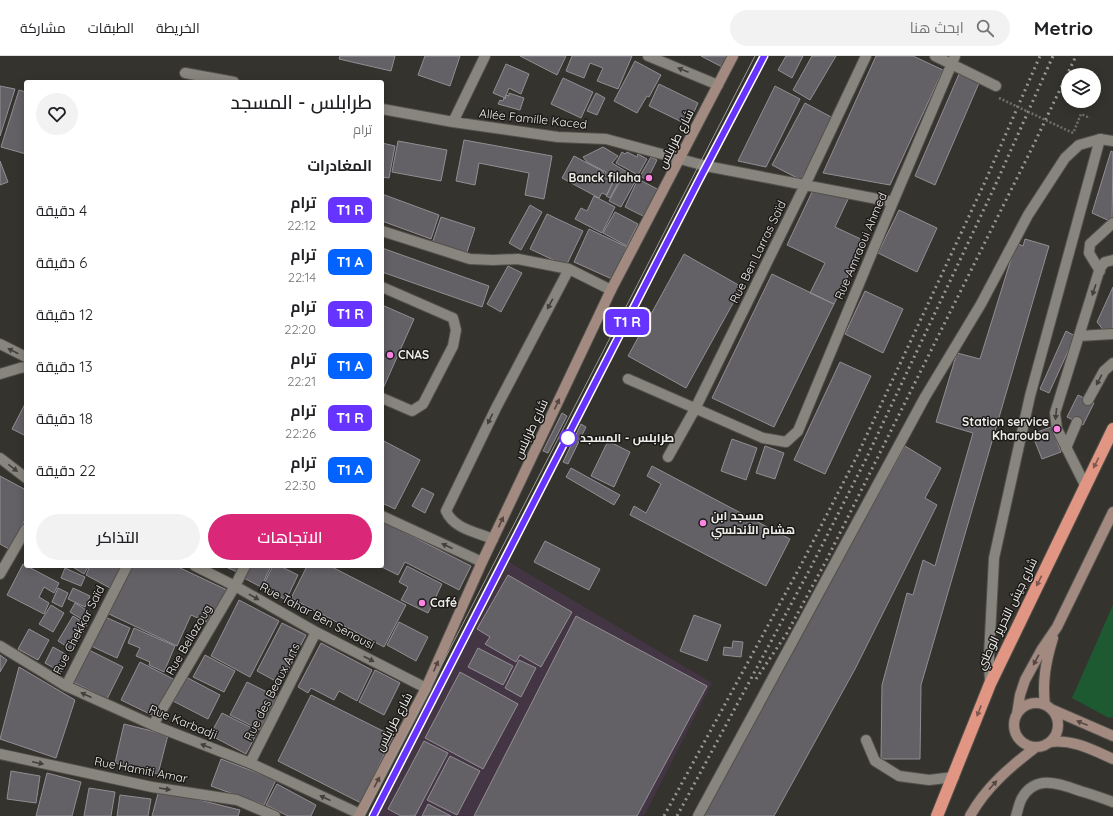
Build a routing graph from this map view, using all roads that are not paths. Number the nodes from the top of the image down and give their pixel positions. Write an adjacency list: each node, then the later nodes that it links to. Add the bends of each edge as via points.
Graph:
1 (485, 56): 12 (street)
2 (648, 56): 9 (street, one-way to 2)
3 (734, 56): 9 (main road, شارع طرابلس)
4 (866, 56): 16 (street, Rue Ben Larras Saïd)
5 (935, 56): 6 (street)
6 (954, 60): 10 (street); 17 (street, Rue Amraoui Ahmed)
7 (184, 73): 8 (street)
8 (223, 80)
9 (718, 85): 15 (main road, شارع طرابلس)
10 (996, 86)
11 (384, 109): 12 (street, Allée Famille Kaced)
12 (453, 122): 15 (street, Allée Famille Kaced, via 558,137 606,139)
13 (1100, 139): 14 (street); 56 (street, via 1030,396 994,558); 73 (street, via 1079,145 1065,158 1028,215 981,304 925,397)
14 (1113, 141)
15 (681, 158): 16 (street, Allée Famille Kaced, via 706,166); 24 (main road, شارع طرابلس)
16 (805, 185): 17 (street, Allée Famille Kaced); 35 (street, Rue Ben Larras Saïd)
17 (893, 202): 35 (street, Rue Amraoui Ahmed, via 798,431 786,442 763,438)
18 (1113, 223): 22 (street, via 1090,244 1089,254)
19 (384, 231): 21 (street, via 470,259 518,259)
20 (1113, 260): 22 (street, via 1105,262)
21 (568, 269): 24 (street); 46 (street, one-way to 46, via 446,512 449,519 461,528)
22 (1100, 271): 26 (street, one-way to 26)
23 (384, 288): 33 (street, via 453,318 456,330 453,346 423,404 412,411)
24 (611, 290): 46 (main road, شارع طرابلس, one-way to 24)
25 (1113, 334): 26 (street)
26 (1079, 336): 38 (street, one-way to 38, via 1055,413 1056,429)
27 (0, 344): 28 (street, one-way to 27)
28 (24, 356)
29 (1113, 362): 34 (street, one-way to 34, via 1104,371)
30 (24, 367): 31 (street)
31 (0, 374)
32 (628, 379): 35 (street)
33 (384, 399)
34 (1088, 400)
35 (695, 409): 39 (street, Rue Ben Larras Saïd)
36 (1077, 422): 38 (street)
37 (1113, 429): 42 (highway, شارع جيش التحرير الوطني, one-way to 42)
38 (1066, 448): 42 (street)
39 (668, 457)
40 (0, 458): 41 (street, one-way to 41)
41 (24, 476)
42 (1085, 485): 56 (highway, شارع جيش التحرير الوطني, one-way to 56)
43 (1113, 512): 53 (main road)
44 (384, 517): 47 (street, one-way to 44)
45 (24, 532): 51 (street)
46 (493, 539): 47 (main road, شارع طرابلس)
47 (482, 562): 58 (main road, شارع طرابلس, one-way to 47)
48 (126, 568): 57 (street, Rue Chekkar Saïd)
49 (199, 568): 52 (street, Rue Tahar Ben Senousi)
50 (244, 568): 52 (street, Rue Bellazoug)
51 (0, 574)
52 (235, 586): 54 (street, Rue Tahar Ben Senousi, one-way to 54); 61 (street, Rue Bellazoug)
53 (1057, 627): 59 (main road, via 1045,671 1044,692); 60 (main road, one-way to 60, via 1025,680)
54 (316, 632): 58 (street, Rue Tahar Ben Senousi, one-way to 58); 68 (street, Rue des Beaux Arts)
55 (0, 646): 57 (street, Rue Karbadji)
56 (990, 684): 69 (highway, شارع جيش التحرير الوطني, one-way to 69)
57 (66, 686): 61 (street, Rue Karbadji, one-way to 57)
58 (426, 688): 71 (main road, شارع طرابلس, one-way to 58)
59 (1048, 707): 60 (main road, via 1039,703 1026,705); 62 (main road, one-way to 59); 64 (main road, via 1055,713 1058,725)
60 (1017, 714): 65 (main road, via 1014,721 1017,736 1021,742)
61 (153, 725): 68 (street, Rue Karbadji, one-way to 61)
62 (1113, 736)
63 (866, 740): 69 (street, via 875,761 899,776 930,780)
64 (1050, 742): 65 (main road); 67 (main road, via 1073,743)
65 (1036, 747): 75 (main road, one-way to 65, via 995,782)
66 (0, 754): 72 (street, Rue Hamiti Amar, one-way to 72, via 152,787 237,800)
67 (1113, 759)
68 (250, 763): 71 (street, Rue Karbadji, one-way to 68)
69 (954, 777): 74 (highway, شارع جيش التحرير الوطني)
70 (1113, 802): 76 (street, via 1059,783 1044,783 1026,793 1021,799)
71 (360, 815)
72 (275, 816)
73 (698, 816)
74 (937, 816)
75 (970, 816)
76 (1016, 816)

